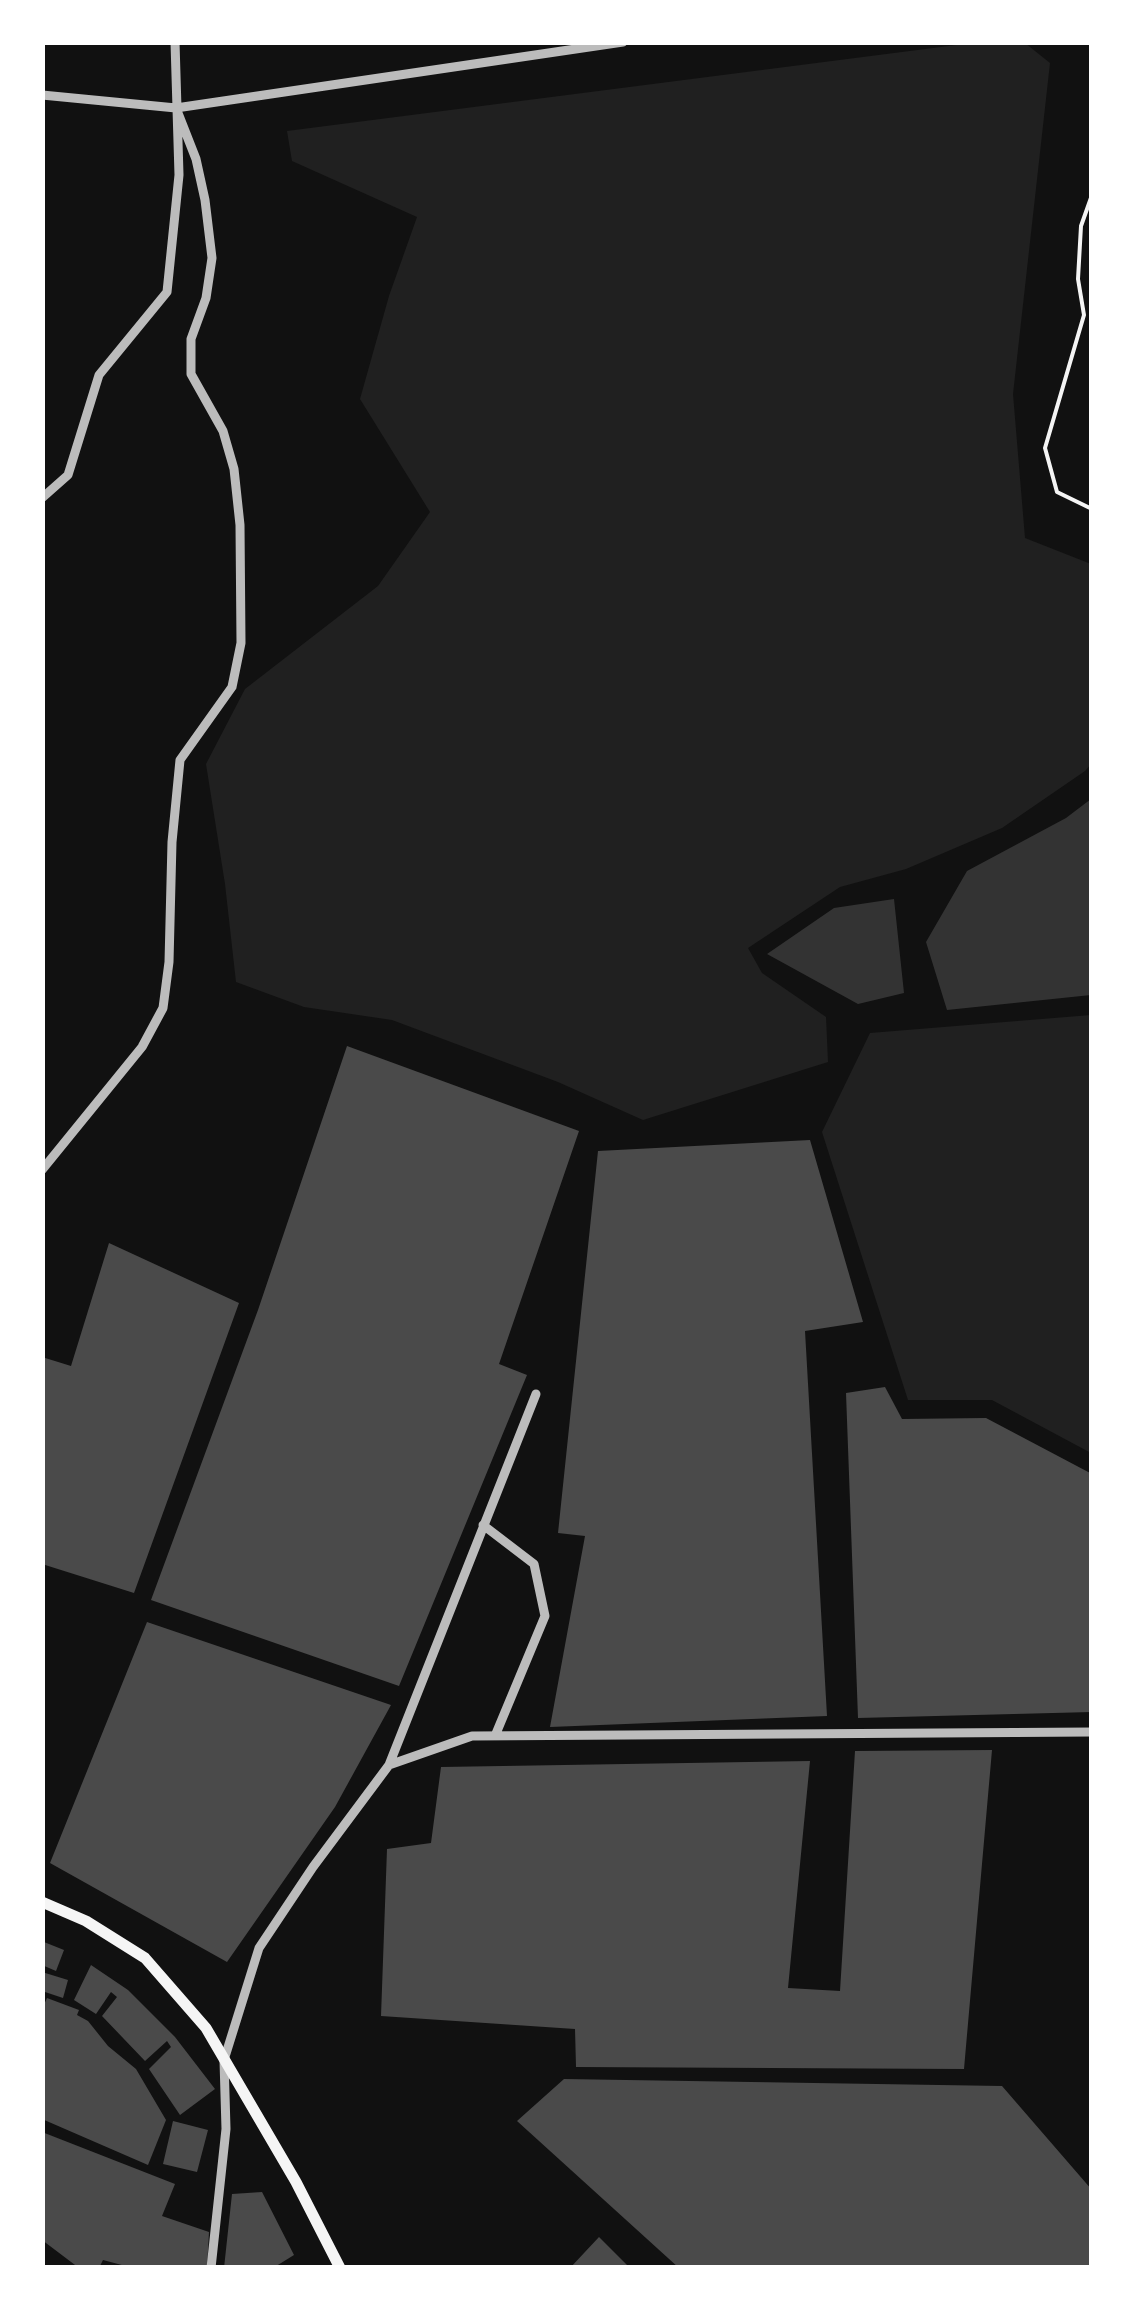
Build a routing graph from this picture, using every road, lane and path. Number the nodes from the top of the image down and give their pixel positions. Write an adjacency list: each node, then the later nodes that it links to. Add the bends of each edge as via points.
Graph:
1 (175, 42): 4 (street)
2 (624, 42): 4 (street)
3 (42, 95): 4 (street)
4 (176, 108): 6 (street, via 179,175 166,292 99,375 68,476); 8 (street, via 205,200 212,258 190,339 191,374 223,431 234,469 241,643 232,686 180,760 162,1008 142,1048)
5 (1092, 196): 7 (path, via 1081,226 1084,315 1045,448 1057,492)
6 (42, 498)
7 (1092, 509)
8 (42, 1170)
9 (536, 1394): 10 (street)
10 (483, 1525): 12 (street, via 534,1564 545,1616); 13 (street)
11 (1092, 1732): 12 (street)
12 (495, 1736): 13 (street, via 472,1736)
13 (389, 1765): 15 (street, via 259,1948)
14 (42, 1902): 15 (main road, via 86,1920 145,1958 206,2028)
15 (224, 2060): 16 (street, via 226,2129); 17 (main road)
16 (211, 2268)
17 (340, 2268)

